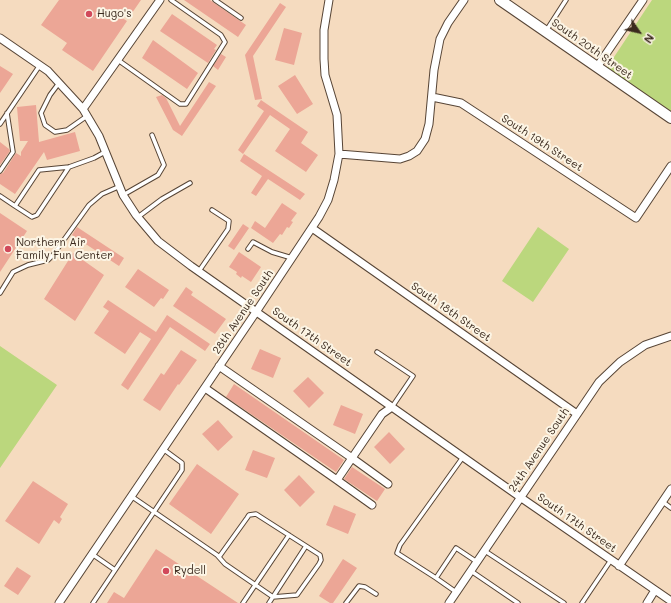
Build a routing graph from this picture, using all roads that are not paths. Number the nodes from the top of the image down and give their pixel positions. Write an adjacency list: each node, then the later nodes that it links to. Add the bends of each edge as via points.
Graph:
1 (160, 0): 12 (street)
2 (171, 0): 12 (lane, via 221,35 225,42 186,104 180,104)
3 (215, 0): 9 (lane)
4 (329, 0): 24 (street, 28th Avenue South, via 324,30 325,75 337,115)
5 (464, 0): 16 (street, via 440,39)
6 (500, 0): 10 (street, South 20th Street)
7 (566, 0): 10 (lane)
8 (643, 0): 14 (street)
9 (241, 18)
10 (545, 32): 14 (street, South 20th Street)
11 (0, 38): 13 (street, South 17th Street)
12 (118, 60): 17 (street)
13 (40, 65): 15 (street, South 17th Street); 18 (lane)
14 (597, 67): 20 (street, South 20th Street)
15 (59, 82): 17 (street, South 17th Street); 19 (lane, via 42,113 45,124 54,132 67,130)
16 (432, 97): 24 (street, via 425,139 417,151 409,156 400,159); 25 (street, South 19th Street, via 461,103 636,218)
17 (83, 109): 19 (street, South 17th Street)
18 (7, 113): 21 (lane); 27 (lane, via 13,152)
19 (87, 116): 23 (street, South 17th Street)
20 (671, 118)
21 (0, 124)
22 (152, 135): 30 (lane, via 164,165 158,175)
23 (105, 152): 26 (lane); 29 (street, South 17th Street)
24 (339, 154): 35 (street, 28th Avenue South, via 328,200)
25 (671, 166)
26 (69, 167): 32 (lane, via 39,170); 32 (lane, via 37,215 32,217)
27 (0, 171)
28 (190, 183): 34 (lane)
29 (118, 186): 30 (street, South 17th Street); 39 (lane, via 102,194 90,205 54,255 48,260 13,272)
30 (123, 195): 34 (street, South 17th Street)
31 (0, 196): 32 (lane)
32 (15, 206)
33 (212, 210): 38 (lane, via 229,221 228,229)
34 (138, 217): 38 (street, South 17th Street, via 158,241)
35 (312, 228): 37 (street, 28th Avenue South); 46 (street, South 18th Street)
36 (248, 249): 37 (lane, via 253,242 272,252)
37 (292, 258): 40 (street, 28th Avenue South)
38 (199, 271): 40 (street, South 17th Street)
39 (0, 293)
40 (256, 312): 43 (street, 28th Avenue South); 45 (street, South 17th Street)
41 (671, 336): 46 (street, 24th Avenue South, via 645,345 620,362 599,382)
42 (377, 352): 45 (lane, via 413,376)
43 (219, 366): 44 (street, 28th Avenue South); 49 (street)
44 (205, 388): 47 (street, 28th Avenue South); 50 (street)
45 (392, 407): 48 (street, South 17th Street); 49 (street, via 382,414)
46 (577, 414): 54 (street, 24th Avenue South)
47 (163, 449): 53 (street, 28th Avenue South); 58 (lane, via 179,460 183,467)
48 (463, 456): 54 (street, South 17th Street); 69 (lane, via 397,554)
49 (352, 458): 50 (street); 51 (street)
50 (337, 480): 56 (street)
51 (388, 484)
52 (671, 490): 55 (street)
53 (131, 496): 58 (lane); 62 (street, 28th Avenue South)
54 (520, 497): 61 (street, 24th Avenue South); 64 (street, South 17th Street)
55 (662, 502): 57 (lane); 66 (street)
56 (372, 505)
57 (671, 508)
58 (154, 512): 63 (lane); 67 (lane)
59 (289, 535): 60 (lane); 63 (lane, via 259,515 252,514 246,518); 70 (lane)
60 (306, 546): 74 (lane); 74 (lane, via 320,555 319,564 297,595)
61 (485, 551): 65 (street, 24th Avenue South); 83 (lane)
62 (92, 554): 67 (lane); 76 (street, 28th Avenue South)
63 (219, 557): 70 (lane)
64 (611, 560): 66 (street, South 17th Street); 84 (lane)
65 (477, 562): 68 (street, 24th Avenue South); 69 (lane, via 456,548)
66 (619, 566): 71 (street, South 17th Street)
67 (115, 570): 77 (lane)
68 (471, 571): 72 (street, 24th Avenue South); 82 (lane)
69 (436, 578): 72 (lane)
70 (256, 585): 74 (lane); 78 (lane)
71 (656, 590): 75 (street, South 17th Street); 85 (street)
72 (456, 592): 81 (street, 24th Avenue South)
73 (376, 594): 80 (lane, via 359,586)
74 (273, 597): 79 (lane)
75 (671, 601)
76 (59, 603)
77 (92, 603)
78 (243, 603)
79 (269, 603)
80 (346, 603)
81 (449, 603)
82 (518, 603)
83 (564, 603)
84 (582, 603)
85 (647, 603)

